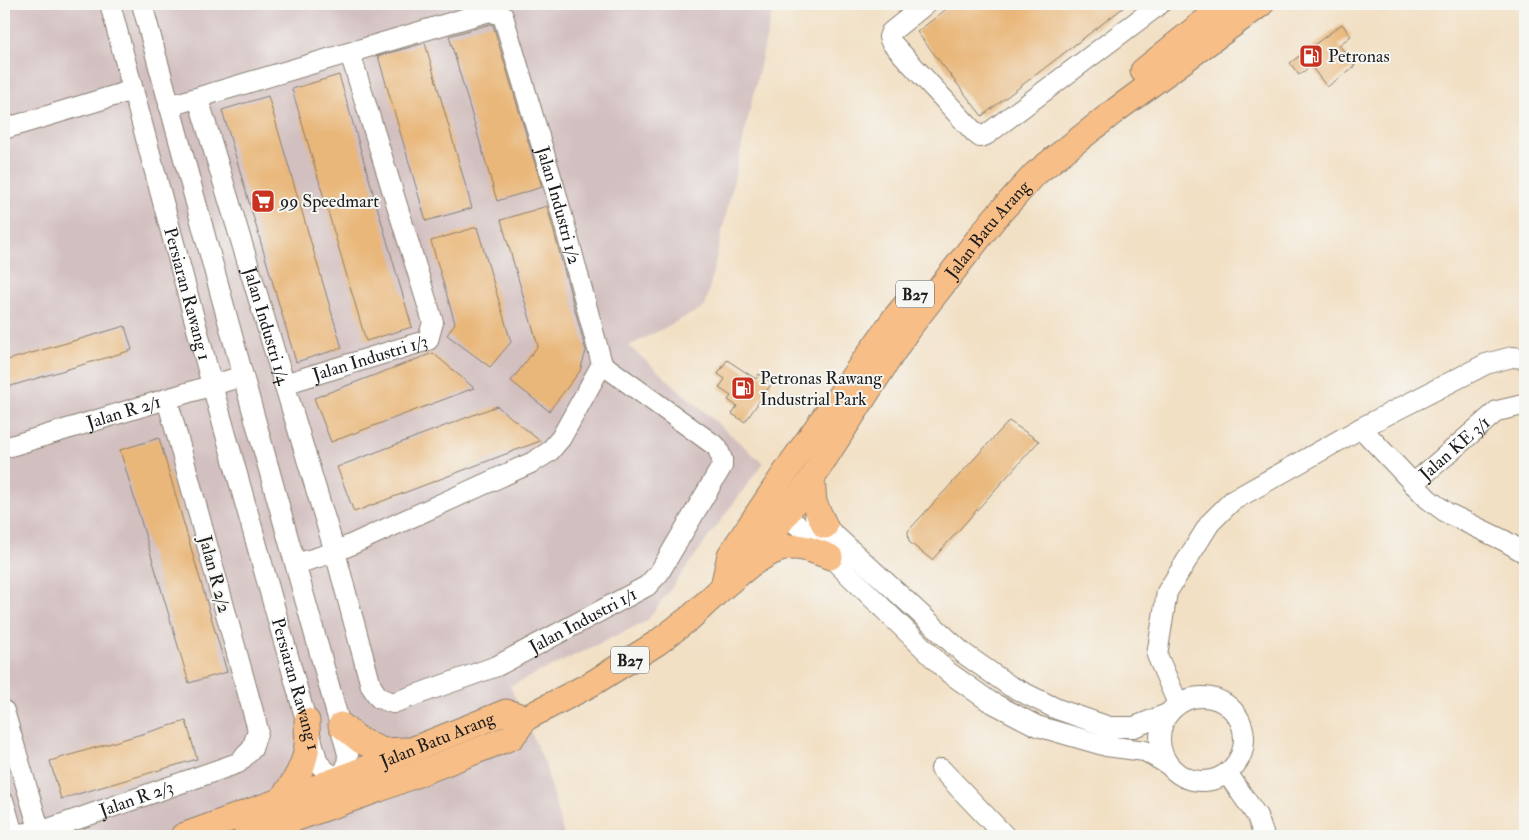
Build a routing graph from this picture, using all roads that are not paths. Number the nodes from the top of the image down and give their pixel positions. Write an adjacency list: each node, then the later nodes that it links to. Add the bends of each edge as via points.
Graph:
1 (110, 4): 8 (street, Persiaran Rawang 1)
2 (142, 4): 10 (street, Persiaran Rawang 1)
3 (926, 4): 4 (street, via 891,32 891,42 980,137)
4 (1160, 4)
5 (1226, 4): 23 (main road, Jalan Batu Arang / B27, via 1081,122 1008,188 894,319)
6 (1261, 4): 21 (main road, Jalan Batu Arang / B27, via 1034,174 992,220 908,329)
7 (350, 53): 9 (street, Jalan Industri 1/2); 13 (street, Jalan Industri 1/2, via 490,11 503,16 556,193); 15 (street, Jalan Industri 1/3, via 433,322 428,340)
8 (133, 90): 11 (street); 16 (street, Persiaran Rawang 1)
9 (198, 98): 10 (street, Jalan Industri 1/2); 15 (street, Jalan Industri 1/4)
10 (169, 106): 14 (street, Persiaran Rawang 1)
11 (4, 129)
12 (1525, 358): 19 (street, via 1512,357 1486,364)
13 (602, 364): 26 (street, via 561,438 549,452); 26 (street, Jalan Industri 1/1, via 717,447 722,458 722,466 659,573 647,586 497,666 393,703 379,698 371,686)
14 (242, 376): 16 (street, Jalan R 2/1); 29 (street, Persiaran Rawang 1)
15 (284, 384): 26 (street, Jalan Industri 1/4)
16 (212, 385): 17 (street, Jalan R 2/1); 35 (street, Persiaran Rawang 1)
17 (167, 399): 20 (street, Jalan R 2/1); 37 (street, Jalan R 2/2, via 258,730)
18 (1525, 406): 22 (street, Jalan KE 3/1, via 1497,411)
19 (1361, 428): 22 (street); 32 (street, via 1232,501 1210,523 1167,592 1157,655)
20 (4, 448)
21 (812, 478): 24 (main road, Jalan Batu Arang / B27); 25 (main road, via 814,503)
22 (1413, 484): 27 (street, via 1447,513)
23 (770, 495): 24 (street); 31 (main road, Jalan Batu Arang / B27, via 730,555)
24 (790, 510): 25 (street); 28 (street, via 800,527); 30 (main road, Jalan Batu Arang / B27)
25 (825, 526): 32 (street, via 963,653 1010,686 1057,709 1109,727 1134,727)
26 (335, 552): 29 (street)
27 (1525, 553)
28 (830, 557): 30 (main road, via 807,548 792,547 776,550); 39 (street, via 948,672 989,701 1037,726 1106,746 1145,751)
29 (296, 564): 36 (street, Persiaran Rawang 1)
30 (750, 565): 31 (main road, Jalan Batu Arang / B27)
31 (722, 587): 34 (main road, Jalan Batu Arang / B27, via 657,643 593,683)
32 (1173, 709): 39 (street, via 1161,726 1159,739); 41 (street, via 1191,698 1206,696 1220,700 1232,709 1244,734 1243,749)
33 (4, 711): 47 (street)
34 (526, 718): 38 (main road, Jalan Batu Arang, via 506,712); 43 (main road, via 512,737)
35 (306, 721): 42 (street, Persiaran Rawang 1, via 318,763); 44 (main road, via 307,745 303,763 293,785)
36 (341, 725): 38 (main road, via 361,741 383,750); 42 (street, Persiaran Rawang 1, via 348,754 347,766)
37 (252, 749): 47 (street, Jalan R 2/3, via 238,763)
38 (409, 750): 42 (main road, Jalan Batu Arang)
39 (1167, 764): 41 (street, via 1188,780 1202,782)
40 (942, 769): 51 (street)
41 (1227, 773): 52 (street, via 1257,816)
42 (339, 779): 43 (main road, via 355,788); 44 (main road, Jalan Batu Arang); 46 (main road)
43 (377, 790): 46 (main road)
44 (280, 801): 49 (main road, Jalan Batu Arang)
45 (4, 803): 48 (street)
46 (318, 811): 50 (main road)
47 (40, 832): 48 (street, Jalan R 2/3)
48 (8, 835)
49 (183, 836)
50 (246, 836)
51 (1005, 836)
52 (1264, 836)

